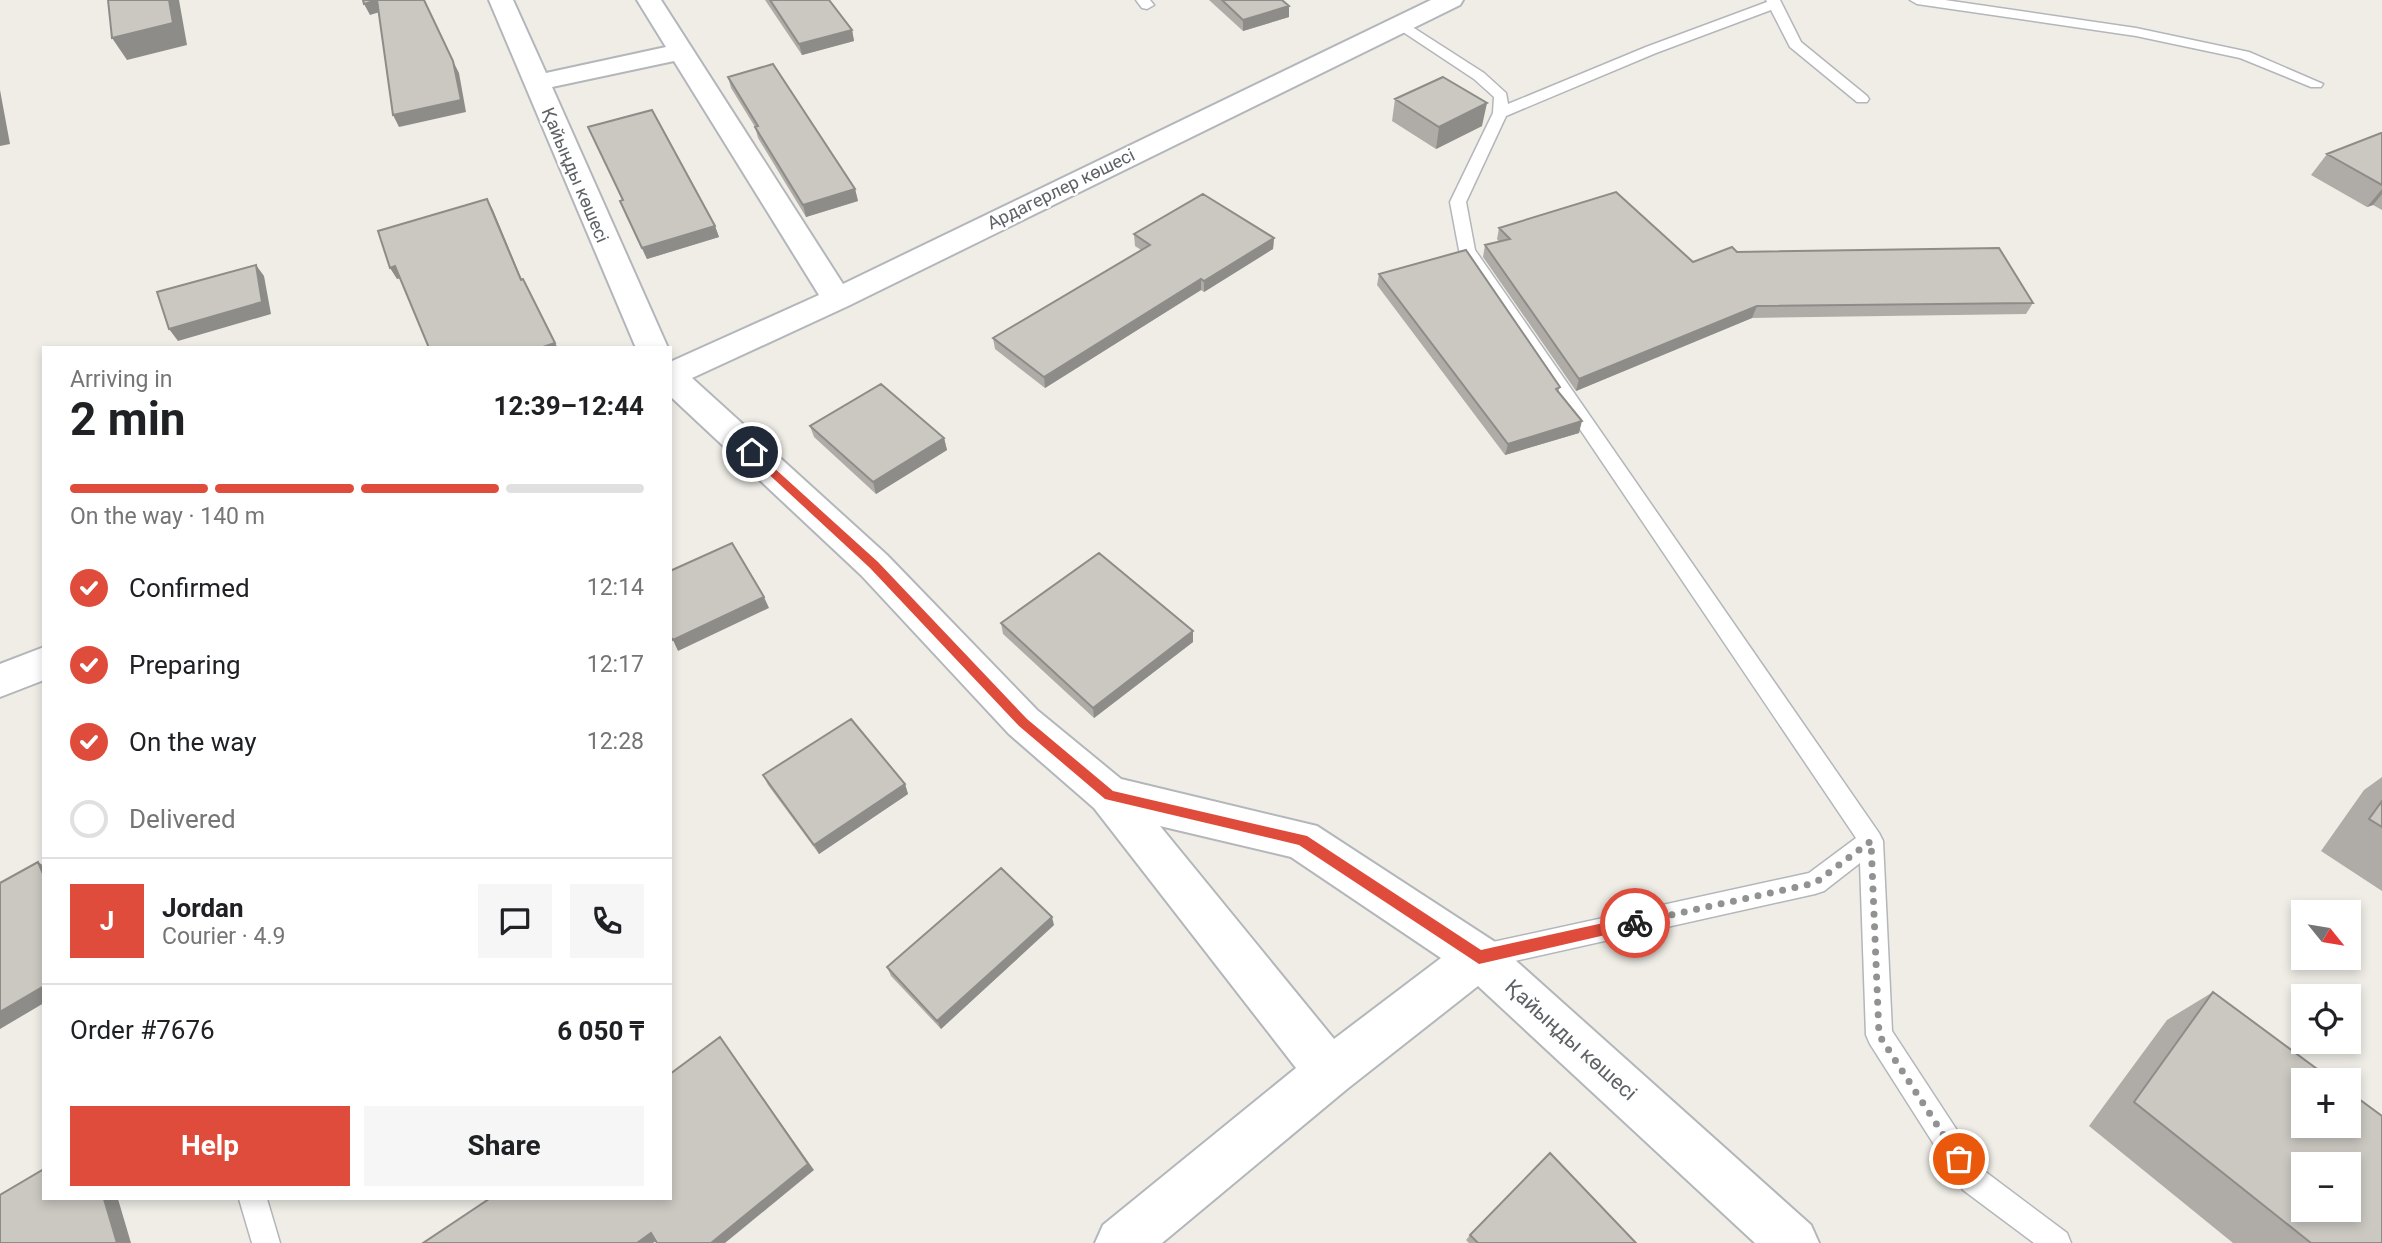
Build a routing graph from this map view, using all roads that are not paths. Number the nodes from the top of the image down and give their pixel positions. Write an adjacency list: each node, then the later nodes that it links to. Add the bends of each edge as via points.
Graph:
1 (500, 0): 8 (street, Қайыңды көшесі)
2 (649, 0): 7 (street)
3 (1451, 0): 6 (street, Ардагерлер көшесі)
4 (1917, 0): 9 (lane, via 2136,32 2245,55)
5 (1774, 2): 10 (lane, via 1794,44); 11 (lane)
6 (1390, 16): 11 (lane, via 1479,76 1501,96); 12 (street, Ардагерлер көшесі)
7 (681, 52): 8 (street); 12 (street)
8 (536, 83): 13 (street, Қайыңды көшесі)
9 (2316, 83)
10 (1862, 99)
11 (1500, 113): 19 (lane, via 1458,202 1467,250)
12 (837, 299): 14 (street, Ардагерлер көшесі)
13 (651, 346)
14 (672, 375)
15 (672, 378): 18 (street, Қайыңды көшесі, via 874,565 1023,722)
16 (42, 664): 17 (street)
17 (0, 681)
18 (1109, 795): 20 (street, Қайыңды көшесі, via 1302,840); 21 (street)
19 (1871, 841): 20 (lane, via 1815,883); 26 (lane, via 1879,1035 1973,1180)
20 (1479, 957): 21 (street); 25 (street, Қайыңды көшесі)
21 (1330, 1072): 24 (street)
22 (253, 1200): 23 (lane)
23 (266, 1243)
24 (1121, 1243)
25 (1793, 1243)
26 (2057, 1243)

